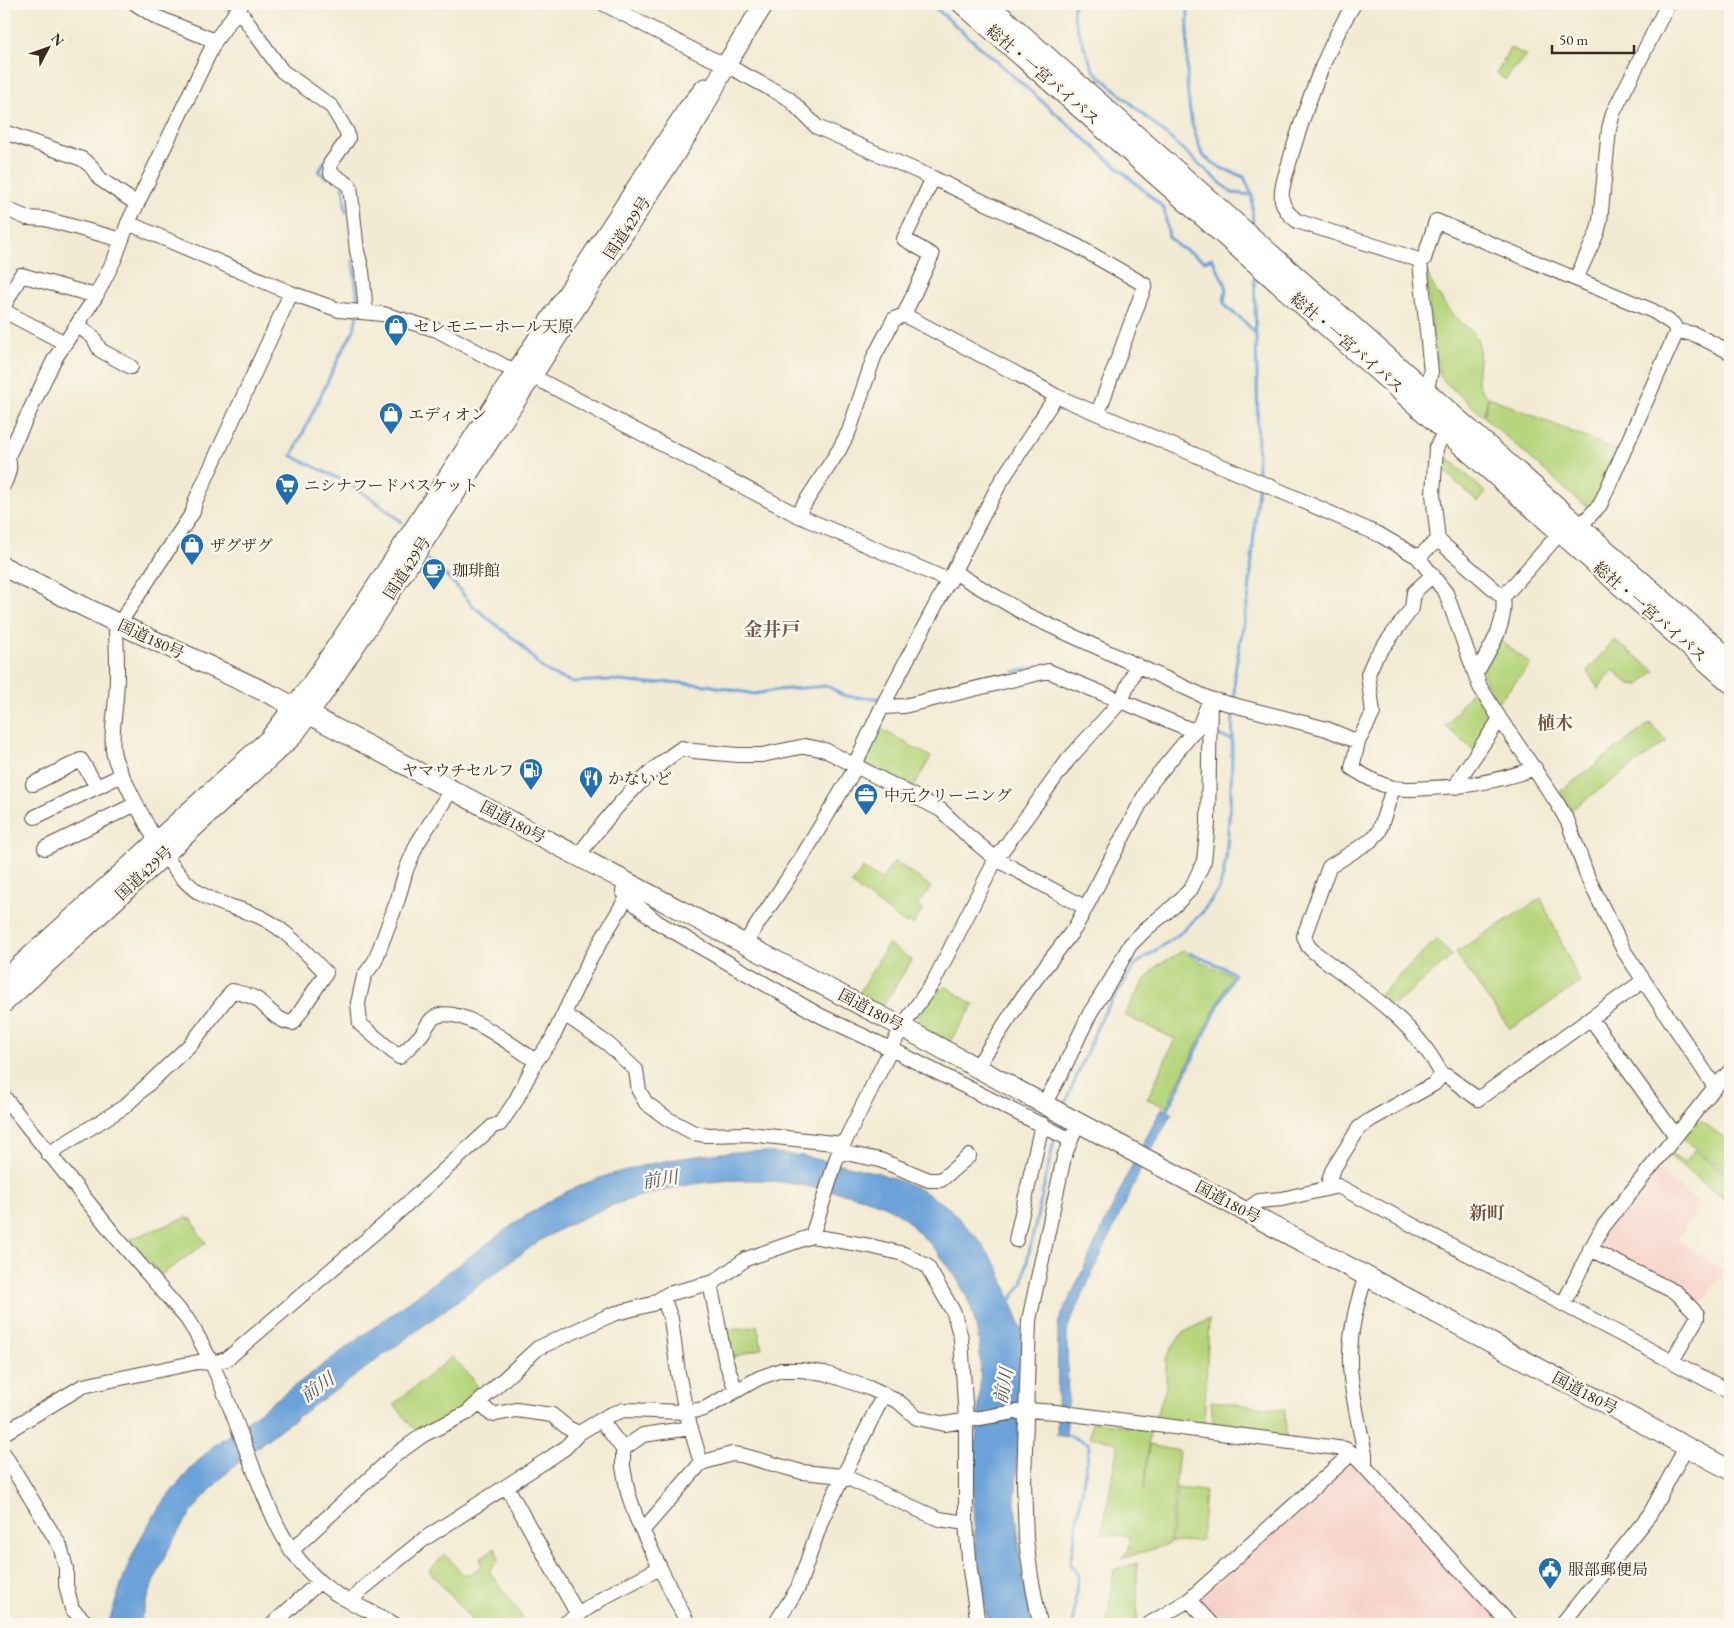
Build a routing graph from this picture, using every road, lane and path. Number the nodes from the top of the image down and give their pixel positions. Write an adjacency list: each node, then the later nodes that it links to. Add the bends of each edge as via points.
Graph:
1 (136, 4): 9 (street, via 156,17)
2 (604, 4): 10 (street)
3 (764, 4): 10 (highway, 国道429号)
4 (962, 4): 32 (highway, 総社・一宮バイパス, via 1270,275)
5 (988, 4): 32 (highway, 総社・一宮バイパス, via 1268,251)
6 (1354, 4): 17 (street, via 1335,39 1305,110 1282,192 1284,208 1297,222)
7 (1668, 4): 18 (street, via 1613,113 1608,129 1600,221)
8 (237, 11): 9 (street); 23 (street, via 282,72 332,107 348,132 348,139 330,164 331,173 350,186 362,271)
9 (215, 40): 13 (street)
10 (726, 65): 12 (street, via 788,98 817,127); 30 (highway, 国道429号, via 700,115)
11 (4, 132): 13 (street, via 82,160 100,178)
12 (933, 178): 24 (street, via 904,239 932,255); 33 (street, via 1076,246 1146,286)
13 (137, 204): 15 (street)
14 (4, 208): 16 (street, via 27,218 45,219)
15 (128, 223): 16 (street); 19 (street)
16 (122, 240): 20 (street)
17 (1420, 262): 18 (street, via 1424,259 1436,221); 32 (street, via 1432,372)
18 (1576, 278): 26 (street, via 1653,311 1673,324)
19 (291, 293): 23 (street, via 339,310); 46 (street, via 193,512)
20 (96, 296): 21 (street, via 21,274); 25 (street)
21 (4, 306)
22 (4, 311): 27 (street)
23 (360, 312): 30 (street, via 383,314 437,330 504,366)
24 (904, 315): 31 (street); 37 (street, via 894,319 890,326 874,357 849,431)
25 (77, 326): 27 (street); 29 (street, via 93,337 100,350)
26 (1677, 331): 28 (street, via 1694,334); 38 (street, via 1600,505)
27 (65, 343): 35 (street)
28 (1730, 352)
29 (131, 367)
30 (525, 373): 37 (street); 54 (highway, 国道429号, via 376,615)
31 (1056, 396): 33 (street); 44 (street, via 1000,483)
32 (1430, 401): 34 (highway, 総社・一宮バイパス); 38 (highway, 総社・一宮バイパス)
33 (1098, 413): 41 (street, via 1380,535)
34 (1446, 430): 39 (highway, 総社・一宮バイパス); 40 (street, via 1436,448 1433,494)
35 (6, 453): 36 (street, via 10,472)
36 (4, 484)
37 (797, 515): 44 (street)
38 (1580, 526): 39 (street); 47 (highway, 総社・一宮バイパス)
39 (1560, 533): 45 (street); 50 (highway, 総社・一宮バイパス)
40 (1438, 540): 41 (street); 45 (street)
41 (1418, 557): 43 (street)
42 (4, 567): 46 (highway, 国道180号)
43 (1433, 574): 49 (street, via 1446,593); 57 (street, via 1414,592 1412,608 1375,658 1368,674 1373,713)
44 (952, 577): 48 (street); 53 (street)
45 (1503, 597): 49 (street, via 1505,611 1494,642)
46 (119, 624): 54 (highway, 国道180号); 60 (street, via 112,750)
47 (1730, 660)
48 (1137, 665): 51 (street); 52 (street)
49 (1476, 673): 55 (street, via 1480,687)
50 (1730, 683)
51 (1122, 698): 53 (street, via 1048,671 904,706); 56 (street); 71 (street, via 1068,760)
52 (1213, 700): 56 (street); 57 (street, via 1327,729); 89 (street, via 1204,861 1191,889 1130,945 1090,1013)
53 (885, 702): 58 (street)
54 (301, 711): 65 (highway, 国道180号); 68 (highway, 国道429号, via 292,737)
55 (1500, 719): 59 (street); 63 (street, via 1459,779)
56 (1194, 731): 74 (street, via 1151,784)
57 (1358, 742): 64 (street, via 1352,768)
58 (855, 765): 70 (street, via 816,747 805,746 762,755 682,748 640,782 607,817); 71 (street, via 941,810); 75 (street, via 799,862)
59 (1535, 768): 63 (street, via 1496,781); 77 (street, via 1568,822 1588,878 1624,951)
60 (122, 775): 62 (street); 66 (street)
61 (33, 784): 62 (street, via 81,760)
62 (97, 787): 67 (street)
63 (1457, 787): 64 (street)
64 (1393, 788): 86 (street, via 1379,832 1329,866 1304,936 1314,952 1393,1012)
65 (451, 790): 70 (highway, 国道180号); 83 (street, via 417,844 375,961 364,976 358,1003 360,1024 399,1057 433,1019 443,1014 457,1014)
66 (136, 804): 68 (street); 69 (street)
67 (35, 817)
68 (161, 846): 76 (highway, 国道429号); 78 (highway, 国道429号); 95 (street, via 182,877 199,893 217,903 254,914 275,926 326,974 293,1023 286,1023 256,999 232,990 192,1043 124,1107)
69 (45, 848)
70 (578, 856): 72 (highway, 国道180号)
71 (996, 859): 74 (street); 81 (street, via 934,981)
72 (622, 879): 73 (street, via 621,886); 75 (highway, 国道180号)
73 (627, 897): 79 (street, via 588,963); 82 (street, via 657,922 821,1016)
74 (1086, 908): 84 (street)
75 (744, 943): 81 (highway, 国道180号)
76 (4, 980)
77 (1644, 981): 80 (street); 87 (street)
78 (4, 1003)
79 (564, 1014): 83 (street, via 551,1041); 94 (street, via 608,1044 636,1070 639,1091 646,1103 694,1133 748,1134)
80 (1591, 1019): 86 (street, via 1478,1099); 92 (street)
81 (902, 1027): 82 (street); 84 (highway, 国道180号)
82 (891, 1048): 91 (street); 94 (street)
83 (536, 1061): 107 (street, via 500,1124 493,1126 386,1224 226,1359)
84 (976, 1068): 89 (highway, 国道180号)
85 (1730, 1071): 87 (street)
86 (1442, 1074): 97 (street, via 1434,1084 1359,1128 1332,1171)
87 (1715, 1087): 92 (street)
88 (4, 1097): 95 (street)
89 (1047, 1106): 90 (highway, 国道180号)
90 (1075, 1121): 93 (street); 98 (highway, 国道180号)
91 (1044, 1125): 93 (street); 100 (street)
92 (1676, 1136): 101 (street, via 1603,1227)
93 (1068, 1138): 112 (street, via 1029,1320)
94 (840, 1151): 96 (street, via 880,1160 929,1180 941,1180); 99 (street)
95 (48, 1154): 107 (street, via 187,1319)
96 (970, 1156)
97 (1331, 1187): 98 (street, via 1259,1201); 105 (street, via 1338,1186)
98 (1245, 1211): 102 (highway, 国道180号)
99 (812, 1236): 103 (street, via 746,1259); 115 (street, via 904,1254 927,1266 954,1313 961,1338)
100 (1016, 1240)
101 (1590, 1249): 105 (street); 106 (street, via 1677,1293 1697,1314)
102 (1366, 1276): 119 (highway, 国道180号); 124 (street, via 1358,1298 1351,1346 1351,1377)
103 (710, 1283): 104 (street); 108 (street, via 725,1359)
104 (663, 1297): 111 (street, via 652,1304 613,1314 538,1348); 113 (street, via 671,1319)
105 (1563, 1304): 106 (street)
106 (1672, 1361): 109 (street)
107 (212, 1362): 117 (street, via 198,1362 83,1386); 130 (street, via 264,1495)
108 (736, 1391): 110 (street, via 782,1370 801,1370 824,1373); 113 (street, via 704,1409)
109 (1730, 1392)
110 (884, 1394): 115 (street, via 918,1418 944,1424); 126 (street)
111 (479, 1402): 118 (street, via 496,1414 516,1410 552,1415); 130 (street, via 467,1413 423,1435 394,1456)
112 (1025, 1411): 115 (street); 121 (street, via 1056,1412 1345,1449); 143 (street, via 1026,1540)
113 (686, 1412): 114 (street, via 624,1410); 116 (street)
114 (601, 1420): 118 (street); 120 (street)
115 (969, 1420): 128 (street)
116 (691, 1428): 120 (street, via 643,1436); 123 (street)
117 (4, 1433)
118 (579, 1433): 127 (street, via 564,1448)
119 (1686, 1447): 125 (highway, 国道180号); 147 (street, via 1650,1514)
120 (623, 1449): 129 (street, via 628,1494)
121 (1352, 1453): 124 (street); 133 (street)
122 (4, 1454): 136 (street, via 60,1546 72,1609)
123 (701, 1463): 126 (street, via 732,1454 802,1472); 129 (street)
124 (1365, 1467): 146 (street)
125 (1730, 1470)
126 (843, 1476): 128 (street, via 939,1519); 141 (street, via 822,1519 798,1588)
127 (507, 1487): 134 (street, via 424,1539 361,1590); 135 (street)
128 (966, 1523): 142 (street)
129 (643, 1530): 131 (street)
130 (291, 1551): 132 (street)
131 (660, 1568): 135 (street, via 606,1596); 140 (street)
132 (319, 1582): 134 (street); 137 (street)
133 (1189, 1600): 144 (street); 145 (street)
134 (351, 1602): 138 (street)
135 (578, 1615): 139 (street)
136 (88, 1624)
137 (273, 1624)
138 (394, 1624)
139 (564, 1624)
140 (688, 1624)
141 (775, 1624)
142 (978, 1624)
143 (1040, 1624)
144 (1150, 1624)
145 (1211, 1624)
146 (1510, 1624)
147 (1562, 1624)

